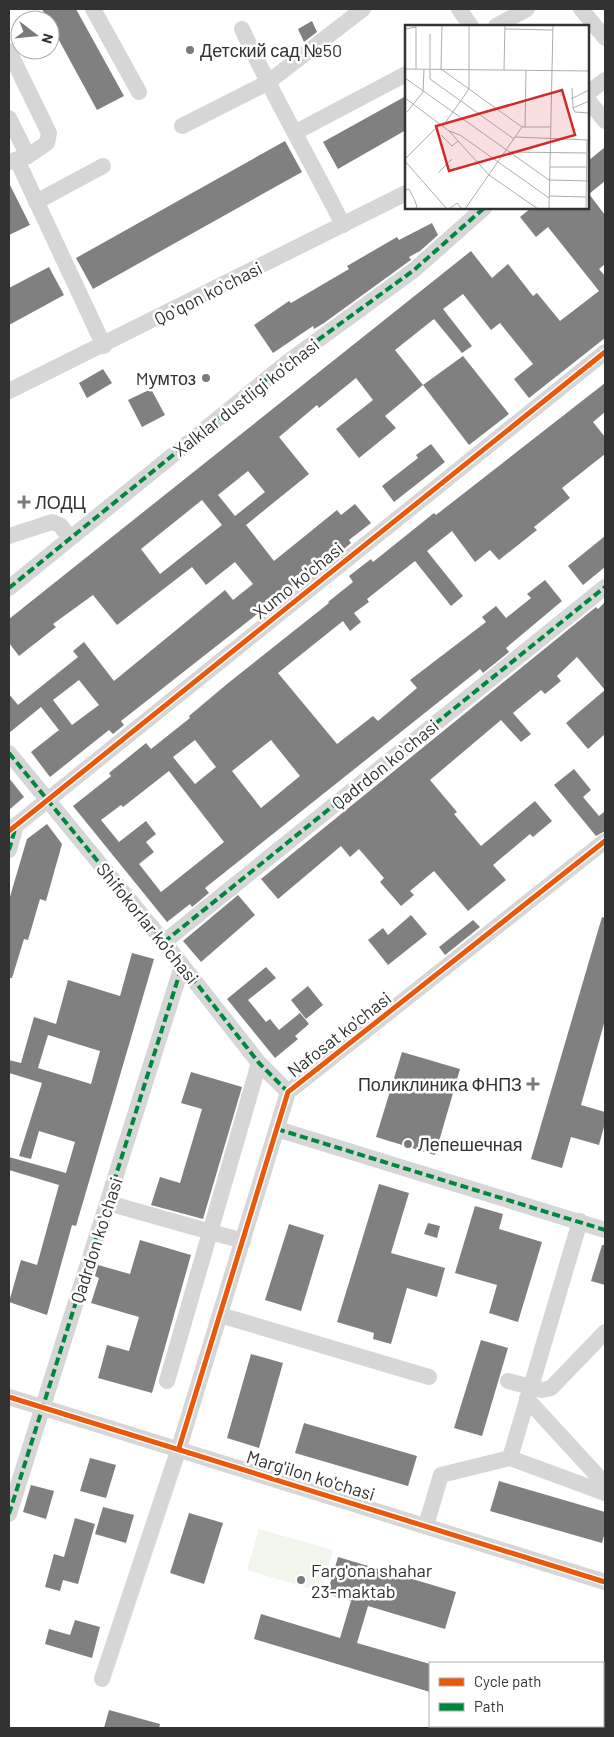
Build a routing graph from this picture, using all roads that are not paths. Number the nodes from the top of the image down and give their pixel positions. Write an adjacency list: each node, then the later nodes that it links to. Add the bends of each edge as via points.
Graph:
1 (93, 9): 14 (street)
2 (363, 9): 13 (street)
3 (460, 9): 6 (street)
4 (527, 9): 7 (street)
5 (581, 9): 9 (street)
6 (470, 25)
7 (498, 25)
8 (242, 29): 13 (street)
9 (605, 38)
10 (9, 51): 21 (street, via 49,133 47,143)
11 (405, 75): 20 (street)
12 (605, 80): 15 (street)
13 (267, 83): 19 (street); 20 (street)
14 (138, 92)
15 (589, 92)
16 (589, 101): 18 (street)
17 (9, 118): 21 (street)
18 (605, 121)
19 (182, 126)
20 (296, 132): 26 (street)
21 (18, 159): 24 (street)
22 (103, 166): 24 (street)
23 (405, 194): 26 (street, Qoʻqon koʻchasi)
24 (36, 202): 27 (street)
25 (483, 209): 31 (street, Xalklar dustligi ko'chasi, via 414,270 289,361)
26 (342, 225): 27 (street, Qoʻqon koʻchasi)
27 (104, 346): 29 (street, Qoʻqon koʻchasi)
28 (605, 352): 35 (street, Xumo ko'chasi)
29 (9, 391)
30 (9, 536): 31 (street, via 52,522 60,525)
31 (70, 538): 33 (street, Xalklar dustligi ko'chasi)
32 (605, 587): 39 (street, Qadrdon koʻchasi)
33 (9, 588)
34 (9, 752): 35 (street, Shifokorlar ko'chasi)
35 (47, 799): 36 (street, Xumo ko'chasi); 39 (street, Shifokorlar ko'chasi)
36 (12, 828): 38 (street)
37 (605, 841): 42 (street, Nafosat ko'chasi)
38 (9, 850)
39 (164, 942): 40 (street, Shifokorlar ko'chasi)
40 (182, 966): 41 (street, Shifokorlar ko'chasi); 44 (street, Qadrdon koʻchasi)
41 (259, 1063): 42 (street, Shifokorlar ko'chasi); 47 (street)
42 (288, 1092): 43 (street, Nafosat ko'chasi)
43 (277, 1129): 45 (street); 48 (street, Nafosat ko'chasi)
44 (108, 1204): 47 (street); 56 (street, Qadrdon koʻchasi)
45 (580, 1221): 46 (street); 54 (street)
46 (605, 1230)
47 (210, 1231): 48 (street); 52 (street)
48 (243, 1241): 49 (street, Nafosat ko'chasi)
49 (220, 1315): 51 (street); 57 (street, Nafosat ko'chasi)
50 (605, 1332): 54 (street, via 551,1388)
51 (428, 1377)
52 (167, 1381)
53 (508, 1381): 54 (street)
54 (529, 1393): 58 (street); 59 (street)
55 (9, 1396): 56 (street, Marg'ilon ko'chasi)
56 (43, 1407): 57 (street, Marg'ilon ko'chasi); 61 (street, Qadrdon koʻchasi)
57 (179, 1448): 62 (street, Marg'ilon ko'chasi); 64 (street, Nafosat ko'chasi)
58 (510, 1458): 60 (street); 62 (street, via 441,1475)
59 (605, 1484)
60 (605, 1493)
61 (9, 1514)
62 (426, 1525): 63 (street, Marg'ilon ko'chasi)
63 (604, 1576)
64 (102, 1679)

